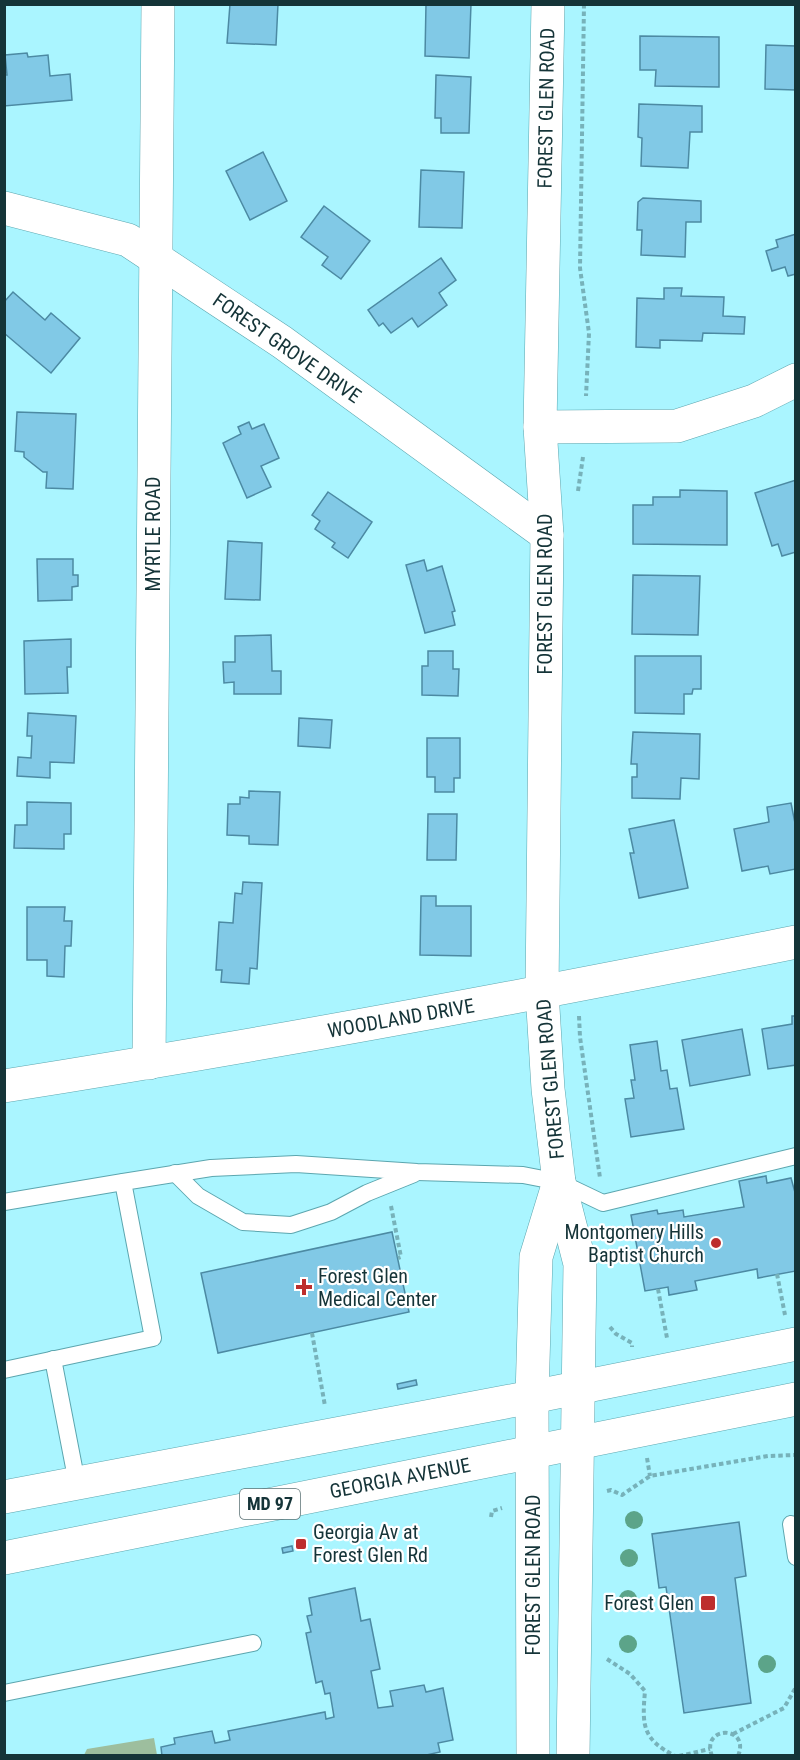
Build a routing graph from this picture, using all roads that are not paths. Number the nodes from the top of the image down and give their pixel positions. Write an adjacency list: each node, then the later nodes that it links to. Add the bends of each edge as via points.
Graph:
1 (158, 4): 4 (street, MYRTLE ROAD)
2 (548, 4): 6 (street, FOREST GLEN ROAD)
3 (4, 208): 4 (street, FOREST GROVE DRIVE, via 128,240)
4 (155, 259): 7 (street, FOREST GROVE DRIVE, via 282,342); 10 (street, MYRTLE ROAD)
5 (795, 380): 6 (street, via 754,401 677,426)
6 (540, 427): 7 (street, FOREST GLEN ROAD)
7 (547, 535): 9 (street, FOREST GLEN ROAD)
8 (795, 942): 9 (street, WOODLAND DRIVE)
9 (542, 992): 10 (street, WOODLAND DRIVE); 16 (street, FOREST GLEN ROAD)
10 (149, 1063): 11 (street, WOODLAND DRIVE)
11 (4, 1086)
12 (795, 1156): 16 (lane, via 603,1203)
13 (417, 1172): 14 (lane, via 296,1164); 14 (lane, via 331,1212 291,1225 243,1222 198,1196); 16 (lane, via 523,1175)
14 (175, 1173): 15 (lane)
15 (123, 1182): 17 (lane); 19 (lane, via 153,1338)
16 (559, 1182): 21 (street, FOREST GLEN ROAD, via 580,1264); 22 (street, FOREST GLEN ROAD, via 536,1257)
17 (4, 1202)
18 (791, 1332): 21 (street)
19 (53, 1359): 20 (lane); 26 (lane)
20 (4, 1370)
21 (579, 1387): 22 (street); 24 (street, FOREST GLEN ROAD)
22 (532, 1397): 25 (street, FOREST GLEN ROAD); 26 (street)
23 (795, 1399): 24 (street, GEORGIA AVENUE / MD 97)
24 (578, 1441): 25 (street, GEORGIA AVENUE / MD 97); 34 (street, FOREST GLEN ROAD)
25 (533, 1450): 30 (street, GEORGIA AVENUE / MD 97); 33 (street, FOREST GLEN ROAD)
26 (77, 1483): 27 (street)
27 (4, 1497)
28 (791, 1524): 29 (lane)
29 (795, 1557)
30 (4, 1558)
31 (253, 1643): 32 (lane)
32 (4, 1693)
33 (533, 1755)
34 (573, 1755)

